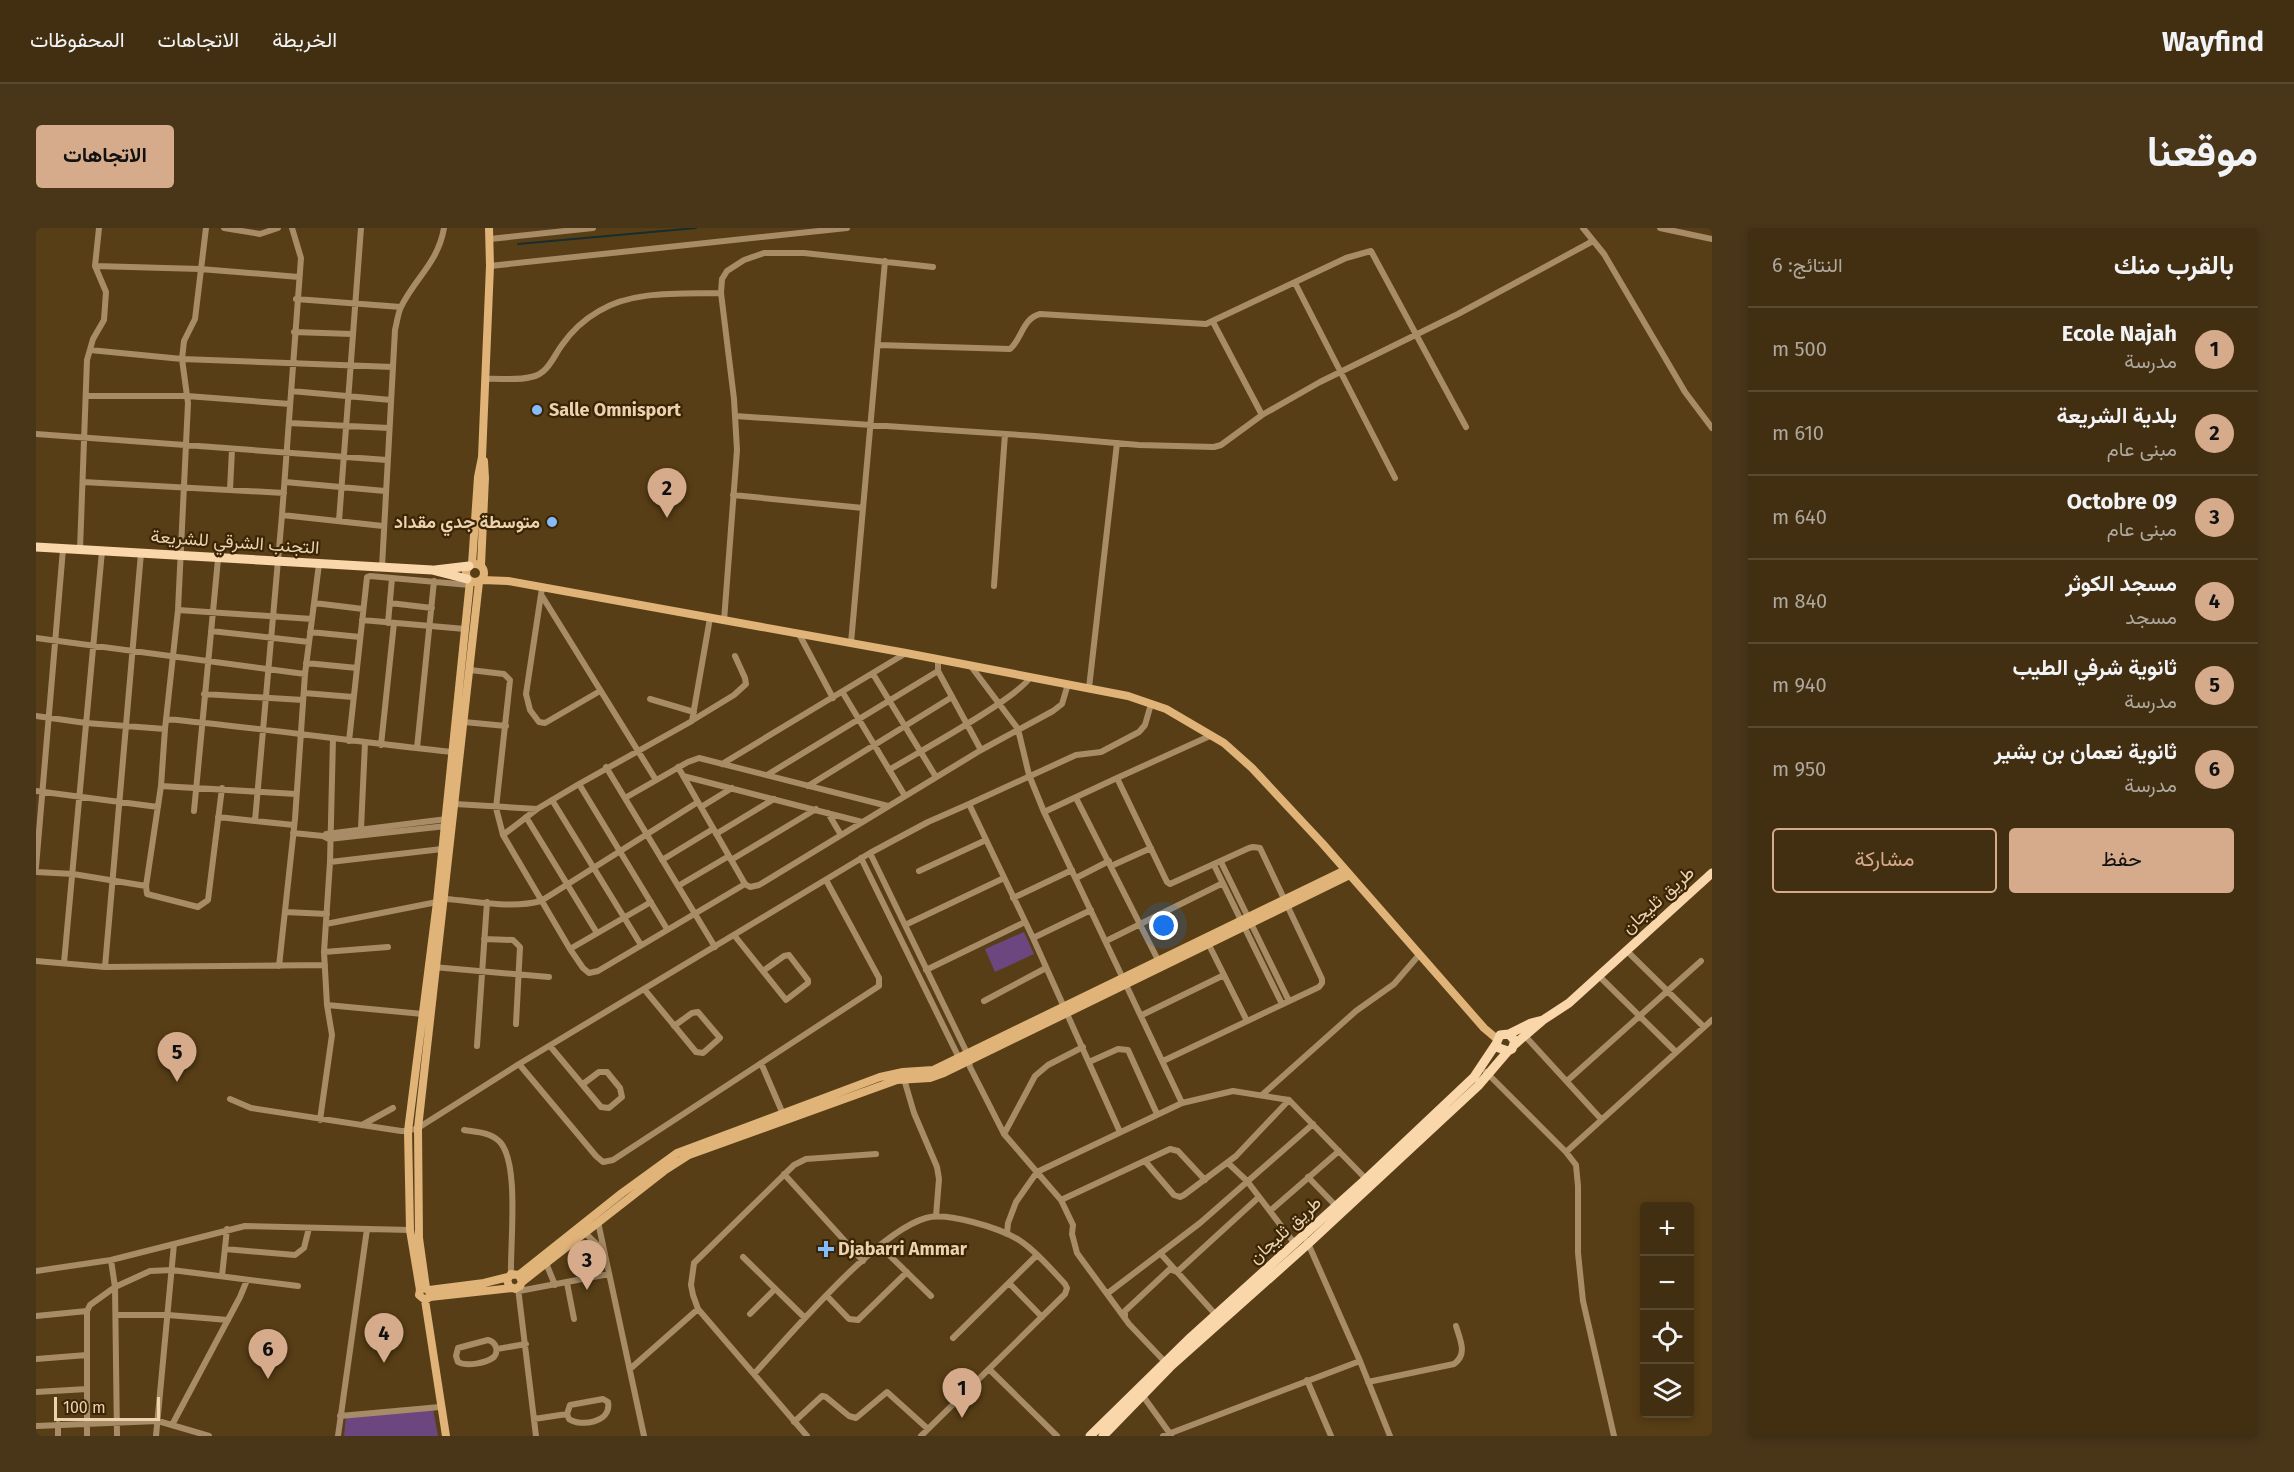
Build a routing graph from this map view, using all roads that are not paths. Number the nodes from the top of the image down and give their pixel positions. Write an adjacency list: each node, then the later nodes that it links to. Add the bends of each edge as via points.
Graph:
1 (99, 228): 17 (street)
2 (205, 228): 20 (street)
3 (224, 228): 4 (street, via 263,234)
4 (278, 228)
5 (291, 228): 21 (street, via 301,258)
6 (361, 228): 25 (street)
7 (444, 228): 26 (street, via 435,256)
8 (489, 228): 13 (main road)
9 (593, 228): 13 (street)
10 (847, 228): 18 (street)
11 (1583, 228): 15 (street)
12 (1660, 228): 14 (street)
13 (490, 239): 18 (main road)
14 (1712, 239)
15 (1593, 241): 30 (street); 52 (street, via 1685,392)
16 (885, 261): 19 (street); 23 (street, via 764,253 727,271); 31 (street)
17 (95, 266): 20 (street); 32 (street, via 106,292 104,320)
18 (490, 266): 38 (main road)
19 (933, 267)
20 (200, 269): 21 (street); 33 (street, via 195,319 184,341)
21 (299, 278): 24 (street)
22 (1295, 283): 27 (street); 30 (street, via 1346,258 1371,251); 37 (street)
23 (721, 293): 38 (street, via 668,294 616,302 592,315 538,374); 46 (street)
24 (296, 299): 25 (street); 28 (street)
25 (354, 304): 26 (street); 29 (street)
26 (401, 307): 36 (street)
27 (1213, 322): 31 (street, via 1040,314 1030,319 1010,350); 45 (street)
28 (294, 332): 29 (street); 34 (street)
29 (352, 334): 35 (street)
30 (1416, 335): 37 (street); 50 (street)
31 (878, 345): 49 (street)
32 (90, 350): 33 (street); 40 (street)
33 (182, 359): 34 (street); 41 (street)
34 (292, 362): 35 (street); 39 (street)
35 (350, 366): 36 (street); 42 (street)
36 (393, 367): 43 (street)
37 (1340, 373): 45 (street); 62 (street)
38 (485, 379): 84 (main road, via 485,478)
39 (291, 391): 42 (street); 44 (street)
40 (86, 396): 41 (street); 55 (street)
41 (188, 396): 44 (street); 57 (street)
42 (348, 396): 43 (street); 48 (street)
43 (391, 400): 51 (street)
44 (290, 404): 47 (street)
45 (1262, 415): 56 (street, via 1214,447)
46 (735, 416): 49 (street); 70 (street)
47 (289, 423): 48 (street); 59 (street)
48 (346, 426): 51 (street); 60 (street)
49 (871, 426): 54 (street); 71 (street)
50 (1466, 427)
51 (389, 428): 61 (street)
52 (1712, 428)
53 (36, 434): 55 (street)
54 (1005, 434): 56 (street); 91 (street)
55 (84, 438): 57 (street); 63 (street)
56 (1117, 443): 133 (street)
57 (186, 446): 58 (street); 65 (street)
58 (232, 449): 59 (street); 67 (street)
59 (287, 452): 60 (street); 64 (street)
60 (343, 458): 61 (street); 66 (street)
61 (387, 460): 68 (street)
62 (1395, 478)
63 (82, 482): 65 (street); 77 (street)
64 (285, 482): 66 (street); 69 (street)
65 (184, 488): 67 (street); 80 (street)
66 (341, 488): 68 (street); 73 (street)
67 (230, 490): 69 (street)
68 (385, 491): 74 (street)
69 (284, 493): 72 (street)
70 (733, 495): 71 (street); 103 (street)
71 (863, 508): 115 (street)
72 (282, 515): 73 (street); 82 (street)
73 (339, 521): 74 (street)
74 (383, 526): 85 (street)
75 (36, 547): 76 (main road, التجنب الشرقي للشريعة)
76 (63, 549): 77 (main road, التجنب الشرقي للشريعة); 113 (street)
77 (80, 549): 78 (main road, التجنب الشرقي للشريعة)
78 (102, 551): 79 (main road, التجنب الشرقي للشريعة); 116 (street)
79 (141, 553): 80 (main road, التجنب الشرقي للشريعة); 117 (street)
80 (180, 557): 81 (main road, التجنب الشرقي للشريعة); 97 (street)
81 (219, 559): 82 (main road, التجنب الشرقي للشريعة); 98 (street)
82 (276, 563): 83 (main road, التجنب الشرقي للشريعة); 99 (street)
83 (319, 564): 85 (main road, التجنب الشرقي للشريعة); 93 (street)
84 (476, 566): 86 (main road, التجنب الشرقي للشريعة); 89 (main road, via 466,572); 89 (main road, via 485,575); 90 (main road)
85 (381, 567): 86 (main road, التجنب الشرقي للشريعة)
86 (432, 570): 89 (main road, التجنب الشرقي للشريعة)
87 (392, 578): 88 (street); 94 (street); 96 (street, via 368,576)
88 (434, 581): 89 (street); 95 (street)
89 (474, 581): 90 (main road); 106 (main road); 127 (main road)
90 (508, 581): 92 (main road)
91 (994, 586)
92 (542, 592): 100 (main road); 134 (street); 134 (street, via 526,694 530,710 539,722 545,723)
93 (314, 603): 96 (street); 101 (street)
94 (390, 603): 95 (street); 104 (street)
95 (432, 608): 105 (street)
96 (363, 609): 102 (street)
97 (178, 610): 98 (street); 119 (street)
98 (213, 611): 99 (street); 107 (street)
99 (272, 615): 101 (street); 110 (street)
100 (710, 618): 103 (main road); 146 (street)
101 (312, 619): 108 (street)
102 (362, 620): 104 (street); 111 (street)
103 (724, 621): 109 (main road)
104 (391, 623): 105 (street); 167 (street)
105 (430, 627): 106 (street); 169 (street)
106 (465, 629): 172 (main road)
107 (211, 632): 110 (street); 122 (street)
108 (310, 632): 111 (street); 114 (street)
109 (799, 634): 115 (main road); 140 (street)
110 (270, 637): 114 (street); 126 (street)
111 (360, 637): 125 (street)
112 (36, 638): 113 (street)
113 (56, 640): 116 (street); 148 (street)
114 (309, 642): 123 (street)
115 (851, 643): 118 (main road)
116 (94, 645): 117 (street); 154 (street)
117 (134, 651): 119 (street); 156 (street)
118 (906, 653): 121 (main road); 130 (street)
119 (174, 656): 122 (street); 149 (street)
120 (735, 656): 151 (street, via 746,684)
121 (938, 659): 124 (main road); 128 (street)
122 (207, 661): 126 (street); 136 (street)
123 (306, 663): 125 (street); 129 (street)
124 (970, 665): 131 (main road); 144 (street)
125 (357, 668): 138 (street)
126 (268, 669): 129 (street); 141 (street)
127 (470, 670): 153 (main road); 157 (street, via 507,676 510,680)
128 (938, 671): 139 (street); 143 (street)
129 (305, 674): 137 (street)
130 (873, 674): 135 (street); 143 (street)
131 (1030, 677): 132 (main road); 144 (street, via 1024,687)
132 (1068, 684): 133 (main road); 161 (street, via 1058,708)
133 (1089, 688): 145 (main road)
134 (600, 691): 173 (street)
135 (843, 693): 140 (street); 150 (street)
136 (204, 694): 141 (street); 152 (street)
137 (303, 697): 138 (street); 141 (street); 162 (street)
138 (353, 697): 165 (street)
139 (952, 697): 155 (street); 158 (street)
140 (833, 698): 174 (street)
141 (265, 699): 159 (street)
142 (650, 699): 146 (street)
143 (889, 701): 150 (street); 158 (street)
144 (1000, 703): 155 (street); 161 (street)
145 (1151, 704): 163 (main road); 179 (street, via 1139,732 1101,752 1076,755)
146 (694, 712): 151 (street)
147 (36, 716): 148 (street)
148 (49, 717): 154 (street); 191 (street)
149 (166, 718): 152 (street); 160 (street)
150 (858, 719): 168 (street); 178 (street)
151 (692, 721): 173 (street)
152 (202, 722): 159 (street); 187 (street)
153 (464, 722): 157 (street); 200 (main road)
154 (86, 723): 156 (street); 194 (street)
155 (966, 723): 170 (street); 171 (street)
156 (126, 725): 160 (street); 199 (street)
157 (506, 726): 205 (street)
158 (904, 726): 168 (street); 171 (street)
159 (263, 728): 162 (street); 190 (street)
160 (165, 729): 185 (street)
161 (1018, 729): 170 (street); 179 (street)
162 (301, 733): 164 (street); 192 (street)
163 (1212, 735): 182 (street); 240 (main road, via 1252,768)
164 (333, 738): 165 (street); 223 (street)
165 (349, 741): 166 (street)
166 (364, 743): 167 (street); 217 (street)
167 (381, 745): 169 (street)
168 (874, 745): 177 (street); 186 (street)
169 (417, 748): 172 (street)
170 (981, 750): 181 (street)
171 (920, 751): 177 (street); 181 (street)
172 (452, 752): 215 (main road)
173 (639, 752): 175 (street); 183 (street)
174 (722, 764): 176 (street, via 699,758); 178 (street)
175 (606, 767): 184 (street); 195 (street)
176 (678, 767): 180 (street); 183 (street)
177 (889, 770): 193 (street)
178 (767, 775): 186 (street)
179 (1029, 775): 201 (street); 209 (street)
180 (683, 776): 189 (street); 202 (street)
181 (936, 777): 193 (street)
182 (1117, 778): 196 (street); 225 (street)
183 (656, 780): 195 (street)
184 (579, 784): 198 (street); 227 (street)
185 (161, 786): 187 (street); 204 (street)
186 (808, 786): 203 (street)
187 (196, 788): 188 (street); 208 (street)
188 (222, 788): 190 (street); 211 (street)
189 (732, 788): 197 (street); 202 (street)
190 (258, 790): 192 (street); 213 (street)
191 (39, 791): 194 (street); 235 (street)
192 (296, 794): 216 (street)
193 (904, 796): 203 (street)
194 (80, 797): 199 (street); 242 (street)
195 (625, 798): 221 (street)
196 (1076, 798): 209 (street); 234 (street)
197 (774, 799): 207 (street); 218 (street)
198 (552, 800): 206 (street); 236 (street)
199 (120, 802): 204 (street); 245 (street)
200 (455, 804): 205 (street); 215 (main road)
201 (969, 804): 224 (street); 228 (street)
202 (700, 805): 218 (street); 221 (street)
203 (888, 806): 214 (street)
204 (158, 807): 250 (street)
205 (495, 808): 206 (street); 220 (street)
206 (537, 809): 212 (street)
207 (816, 809): 210 (street); 229 (street)
208 (194, 811)
209 (1044, 812): 237 (street)
210 (828, 813): 214 (street); 222 (street)
211 (218, 817): 213 (street); 250 (street, via 210,896 205,903 198,907 148,894)
212 (526, 817): 220 (street); 247 (street)
213 (255, 821): 216 (street)
214 (862, 822): 222 (street)
215 (449, 823): 217 (street); 223 (street); 226 (main road); 253 (main road)
216 (294, 825): 219 (street)
217 (361, 829): 223 (street)
218 (715, 831): 229 (street); 231 (street)
219 (293, 833): 223 (street); 259 (street)
220 (503, 835): 254 (street)
221 (647, 835): 227 (street); 231 (street)
222 (841, 835): 248 (street, via 759,885)
223 (327, 836): 232 (street)
224 (986, 840): 238 (street); 243 (street)
225 (1151, 848): 233 (street, via 1170,885); 234 (street)
226 (442, 849): 232 (street); 253 (main road)
227 (621, 852): 236 (street); 256 (street)
228 (870, 853): 230 (street); 267 (street)
229 (730, 858): 248 (street); 251 (street)
230 (861, 858): 246 (street); 322 (street)
231 (662, 860): 251 (street)
232 (330, 862): 261 (street)
233 (1218, 863): 249 (street); 257 (street, via 1253,847 1260,848); 263 (street)
234 (1110, 864): 244 (street); 266 (street)
235 (36, 867)
236 (594, 868): 247 (street); 262 (street)
237 (1072, 870): 244 (street); 252 (street)
238 (919, 871)
239 (36, 872): 242 (street)
240 (1347, 872): 257 (main road); 281 (main road)
241 (1712, 873): 279 (main road, طريق ثليجان)
242 (73, 874): 245 (street); 285 (street)
243 (1004, 878): 252 (street); 267 (street)
244 (1076, 878): 258 (street)
245 (113, 879): 250 (street); 288 (street)
246 (826, 880): 270 (street); 325 (street, via 879,978 879,986)
247 (568, 883): 254 (street); 269 (street)
248 (745, 884): 260 (street)
249 (1223, 884): 263 (street); 266 (street)
250 (147, 886)
251 (678, 886): 260 (street)
252 (1013, 898): 264 (street)
253 (441, 900): 255 (street); 265 (street); 289 (main road)
254 (540, 901): 255 (street); 278 (street)
255 (487, 902): 272 (street)
256 (651, 902): 262 (street); 268 (street)
257 (1285, 903): 263 (main road); 302 (street, via 1322,979 1319,987)
258 (1091, 910): 271 (street); 273 (street)
259 (285, 912): 261 (street); 287 (street)
260 (694, 913): 268 (street); 277 (street)
261 (327, 914): 265 (street)
262 (624, 918): 269 (street); 275 (street)
263 (1246, 921): 274 (main road); 282 (main road); 302 (street)
264 (1025, 922): 271 (street); 291 (street)
265 (326, 924): 280 (street)
266 (1140, 924): 273 (street); 282 (street)
267 (905, 926): 291 (street)
268 (667, 929): 275 (street)
269 (597, 933): 278 (street)
270 (734, 935): 277 (street); 293 (street)
271 (1033, 938): 290 (street)
272 (484, 939): 292 (street); 294 (street, via 513,940 519,944)
273 (1106, 940): 298 (street)
274 (1208, 943): 295 (street); 298 (main road)
275 (641, 945): 278 (street, via 589,973)
276 (388, 947): 280 (street)
277 (715, 947): 299 (street)
278 (570, 949)
279 (1627, 951): 297 (main road, طريق ثليجان); 300 (street)
280 (324, 952): 286 (street)
281 (1419, 955): 316 (main road); 331 (street, via 1394,984 1356,1011)
282 (1158, 960): 298 (main road)
283 (36, 961): 285 (street)
284 (1701, 961): 300 (street)
285 (64, 963): 288 (street)
286 (325, 965): 287 (street); 303 (street)
287 (279, 966): 288 (street)
288 (105, 967)
289 (433, 967): 292 (street); 305 (main road); 342 (main road)
290 (1046, 968): 301 (street); 304 (street)
291 (926, 970): 322 (street)
292 (482, 971): 294 (street); 317 (street)
293 (763, 971): 293 (street, via 787,1000 808,983 789,955)
294 (519, 974): 296 (street); 311 (street)
295 (1224, 975): 306 (street); 310 (street)
296 (549, 976)
297 (1599, 976): 307 (street); 308 (main road, طريق ثليجان)
298 (1125, 980): 304 (main road); 306 (street)
299 (644, 989): 312 (street); 318 (street)
300 (1668, 991): 307 (street); 313 (street)
301 (984, 1001)
302 (1286, 1003): 310 (street)
303 (327, 1005): 305 (street); 339 (street, via 332,1035)
304 (1065, 1009): 319 (street); 322 (main road)
305 (423, 1014): 344 (main road)
306 (1142, 1015): 323 (street)
307 (1639, 1017): 321 (street); 329 (street)
308 (1543, 1020): 314 (main road, طريق ثليجان); 315 (main road, طريق ثليجان)
309 (1712, 1020): 313 (street)
310 (1246, 1021): 323 (street)
311 (516, 1024)
312 (674, 1026): 312 (street, via 698,1054 720,1038 698,1012)
313 (1704, 1027): 321 (street)
314 (1509, 1034): 316 (main road, via 1500,1035); 320 (main road, via 1515,1041)
315 (1526, 1037): 320 (main road, طريق ثليجان); 329 (street)
316 (1497, 1041): 320 (main road, via 1503,1051); 327 (main road, طريق ثليجان)
317 (477, 1046)
318 (550, 1046): 326 (street); 330 (street)
319 (1083, 1047): 324 (street); 346 (street, via 1035,1076)
320 (1511, 1048): 327 (main road, طريق ثليجان)
321 (1676, 1052): 338 (street)
322 (965, 1060): 328 (main road, via 935,1077); 336 (main road, via 933,1070 880,1077); 346 (street)
323 (1163, 1061): 334 (street)
324 (1089, 1062): 337 (street, via 1118,1048 1128,1050); 345 (street)
325 (761, 1063): 326 (street, via 608,1162 596,1156); 336 (street)
326 (519, 1064): 342 (street)
327 (1484, 1072): 348 (street); 355 (main road, طريق ثليجان); 370 (main road, طريق ثليجان, via 1478,1086)
328 (904, 1079): 362 (street, via 937,1167); 363 (main road, via 689,1155)
329 (1567, 1081): 338 (street)
330 (583, 1084): 330 (street, via 605,1109 622,1097 607,1072 599,1072)
331 (1262, 1095): 333 (street); 334 (street, via 1228,1091)
332 (230, 1099): 339 (street, via 251,1108)
333 (1289, 1100): 340 (street); 351 (street)
334 (1182, 1103): 337 (street)
335 (393, 1108): 341 (street)
336 (783, 1114): 389 (main road, via 677,1153)
337 (1158, 1114): 345 (street)
338 (1601, 1119): 348 (street)
339 (320, 1120): 341 (street)
340 (1312, 1124): 347 (street); 357 (street)
341 (360, 1125): 344 (street)
342 (418, 1128): 344 (street); 396 (main road, via 419,1238)
343 (464, 1130): 389 (street, via 494,1137 509,1158)
344 (408, 1131): 367 (main road)
345 (1120, 1132): 352 (street)
346 (1004, 1134): 352 (street)
347 (1338, 1150): 354 (street); 355 (street)
348 (1566, 1152): 458 (street, via 1576,1165 1583,1301)
349 (876, 1154): 353 (street, via 806,1159)
350 (1145, 1161): 356 (street, via 1174,1149); 356 (street, via 1177,1196); 359 (street)
351 (1228, 1163): 356 (street); 357 (street)
352 (1037, 1172): 359 (street); 369 (street, via 1016,1202)
353 (784, 1174): 380 (street); 400 (street, via 694,1263 691,1285)
354 (1308, 1177): 360 (street); 361 (street)
355 (1366, 1179): 360 (main road, طريق ثليجان)
356 (1205, 1180)
357 (1247, 1181): 358 (street); 376 (street)
358 (1259, 1197): 361 (street); 385 (street)
359 (1061, 1200): 397 (street, via 1073,1225 1077,1253)
360 (1336, 1206): 370 (main road, طريق ثليجان)
361 (1270, 1211): 371 (street)
362 (936, 1216): 369 (street); 373 (street, via 917,1222)
363 (598, 1222): 368 (main road); 375 (street)
364 (309, 1228): 365 (street); 366 (street, via 245,1226); 374 (street, via 304,1248 295,1255)
365 (367, 1229): 367 (street); 430 (street)
366 (227, 1230): 372 (street); 374 (street)
367 (410, 1230): 396 (main road)
368 (585, 1233): 375 (street); 381 (main road)
369 (1007, 1233): 377 (street)
370 (1306, 1239): 371 (main road, طريق ثليجان); 418 (street); 419 (main road, طريق ثليجان)
371 (1294, 1244): 405 (main road, طريق ثليجان)
372 (174, 1245): 379 (street); 382 (street)
373 (880, 1246): 380 (street); 384 (street)
374 (225, 1249): 387 (street)
375 (604, 1252): 386 (street)
376 (1160, 1253): 385 (street); 397 (street)
377 (1036, 1255): 391 (street); 407 (street, via 1067,1288)
378 (743, 1257): 395 (street)
379 (111, 1260): 383 (street); 394 (street)
380 (862, 1261): 398 (street)
381 (546, 1263): 389 (main road); 392 (street)
382 (172, 1270): 387 (street); 394 (street, via 150,1271); 404 (street)
383 (36, 1271)
384 (907, 1272): 398 (street, via 858,1320 849,1319); 399 (street)
385 (1177, 1272): 405 (street); 408 (street, via 1170,1269 1125,1311)
386 (609, 1274): 390 (street); 420 (street)
387 (222, 1276): 388 (street)
388 (248, 1280): 393 (street); 411 (street)
389 (515, 1282): 392 (street); 396 (main road, via 484,1282); 414 (street)
390 (567, 1283): 392 (street); 410 (street)
391 (1009, 1283): 407 (street); 413 (street)
392 (555, 1285)
393 (298, 1286)
394 (115, 1287): 401 (street); 403 (street)
395 (775, 1288): 402 (street); 409 (street)
396 (426, 1293): 428 (main road)
397 (1108, 1293): 408 (street)
398 (827, 1296): 409 (street)
399 (931, 1296)
400 (698, 1309): 420 (street); 422 (street)
401 (87, 1311): 406 (street); 416 (street)
402 (750, 1314)
403 (116, 1315): 404 (street); 435 (street)
404 (168, 1315): 411 (street); 432 (street)
405 (1216, 1315): 419 (main road, طريق ثليجان)
406 (36, 1316)
407 (1042, 1317): 421 (street)
408 (1125, 1317): 419 (street)
409 (805, 1318): 422 (street)
410 (574, 1319)
411 (228, 1320): 437 (street)
412 (1456, 1326): 424 (street, via 1463,1350 1454,1364)
413 (953, 1338)
414 (526, 1344): 415 (street); 431 (street)
415 (496, 1349): 415 (street, via 488,1340 460,1347 456,1356 461,1365 490,1360)
416 (87, 1355): 417 (street); 425 (street)
417 (36, 1359)
418 (1360, 1361): 423 (street); 424 (street)
419 (1168, 1365): 427 (main road, طريق ثليجان); 454 (main road, طريق ثليجان)
420 (630, 1369): 450 (street)
421 (989, 1369): 439 (street); 453 (street)
422 (754, 1374): 433 (street)
423 (1307, 1380): 441 (street); 456 (street)
424 (1368, 1382): 457 (street)
425 (87, 1389): 426 (street); 434 (street)
426 (36, 1392)
427 (1143, 1396): 441 (street); 455 (main road, طريق ثليجان)
428 (440, 1407): 430 (street); 448 (main road)
429 (567, 1413): 429 (street, via 568,1419 578,1423 603,1419 608,1414 608,1402 603,1399 576,1403); 431 (street)
430 (340, 1416): 447 (street)
431 (534, 1419): 449 (street)
432 (158, 1421): 435 (street); 437 (street); 445 (street)
433 (794, 1422): 439 (street, via 822,1396 856,1418 887,1392); 451 (street)
434 (87, 1423): 435 (street); 436 (street); 443 (street)
435 (118, 1423): 444 (street)
436 (58, 1424): 438 (street); 442 (street)
437 (172, 1425): 440 (street)
438 (36, 1426)
439 (928, 1429): 452 (street)
440 (187, 1433): 446 (street)
441 (1168, 1435)
442 (58, 1436)
443 (87, 1436)
444 (117, 1436)
445 (156, 1436)
446 (209, 1436)
447 (338, 1436)
448 (446, 1436)
449 (536, 1436)
450 (644, 1436)
451 (807, 1436)
452 (921, 1436)
453 (1057, 1436)
454 (1090, 1436)
455 (1103, 1436)
456 (1330, 1436)
457 (1390, 1436)
458 (1614, 1436)

